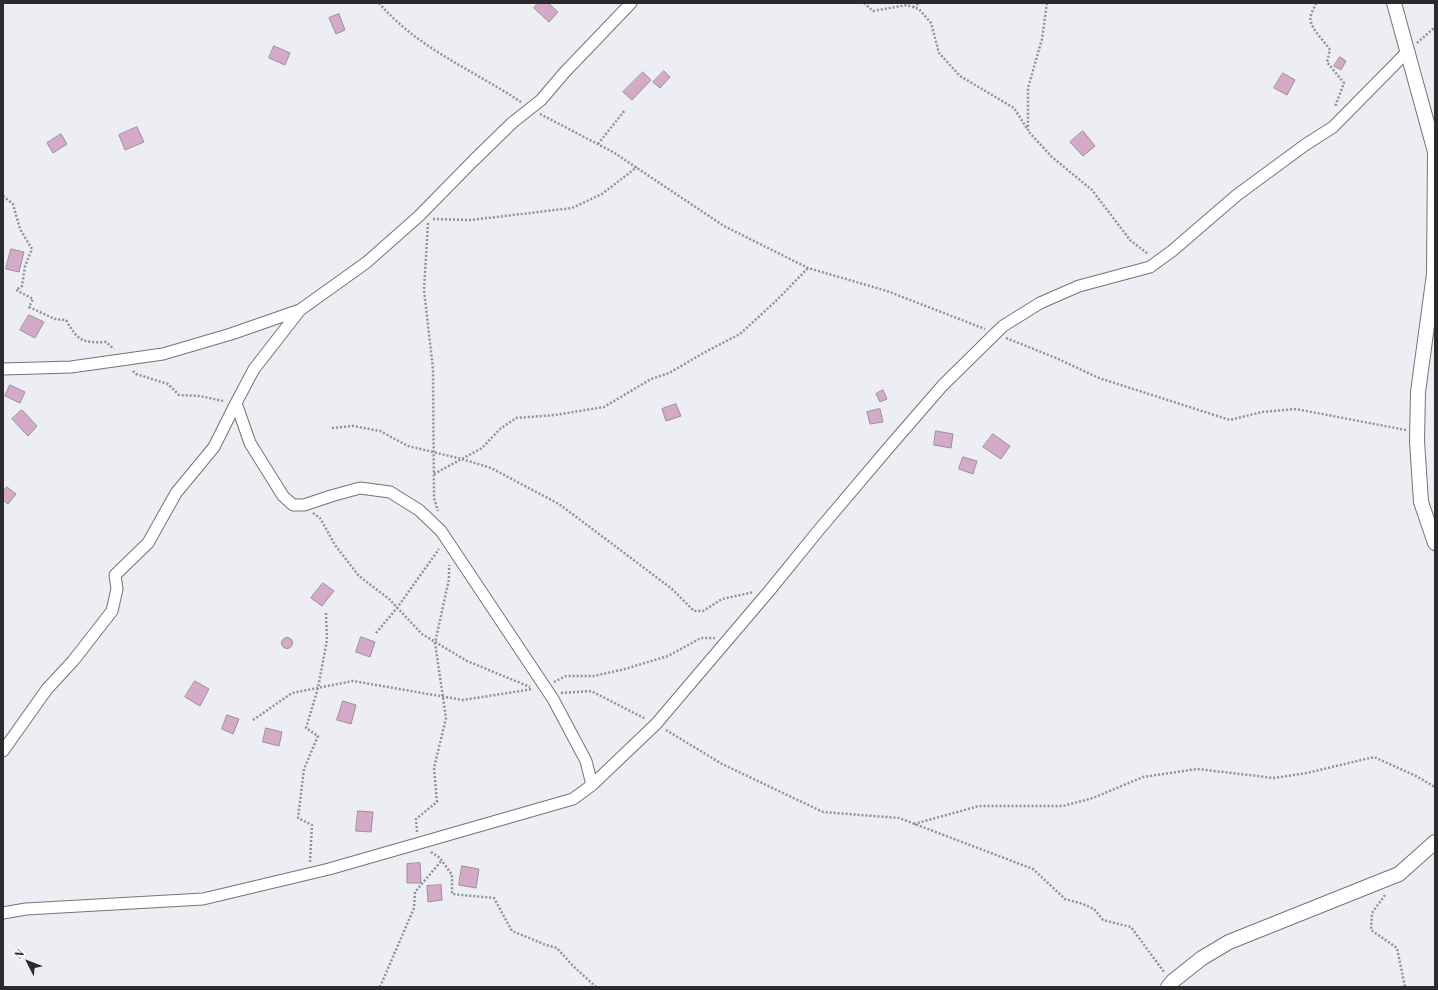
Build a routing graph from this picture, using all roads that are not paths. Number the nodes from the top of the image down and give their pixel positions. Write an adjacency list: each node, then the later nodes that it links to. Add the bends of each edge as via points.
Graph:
1 (631, 3): 4 (street, via 541,100 472,160 418,216 367,262)
2 (1394, 3): 3 (street)
3 (1407, 52): 7 (street, via 1435,152 1434,274 1418,392 1421,502); 9 (street, via 1333,127 1305,144 1237,195 1158,262 1150,267 1078,286 1040,302 995,333 943,385 894,440 656,724)
4 (300, 310): 5 (street, via 163,354 71,367); 6 (street, via 254,368)
5 (3, 369)
6 (236, 403): 8 (street, via 214,447 176,493 148,543 115,575 117,589 112,611 73,661 47,689); 9 (street, via 250,443 283,496 294,505 304,505 360,488 390,492 419,510 441,531 586,761)
7 (1435, 543)
8 (3, 751)
9 (592, 785): 11 (street, via 573,799 310,873 202,899)
10 (1435, 842): 12 (street, via 1399,874 1229,942 1202,958)
11 (3, 912)
12 (1170, 984)

